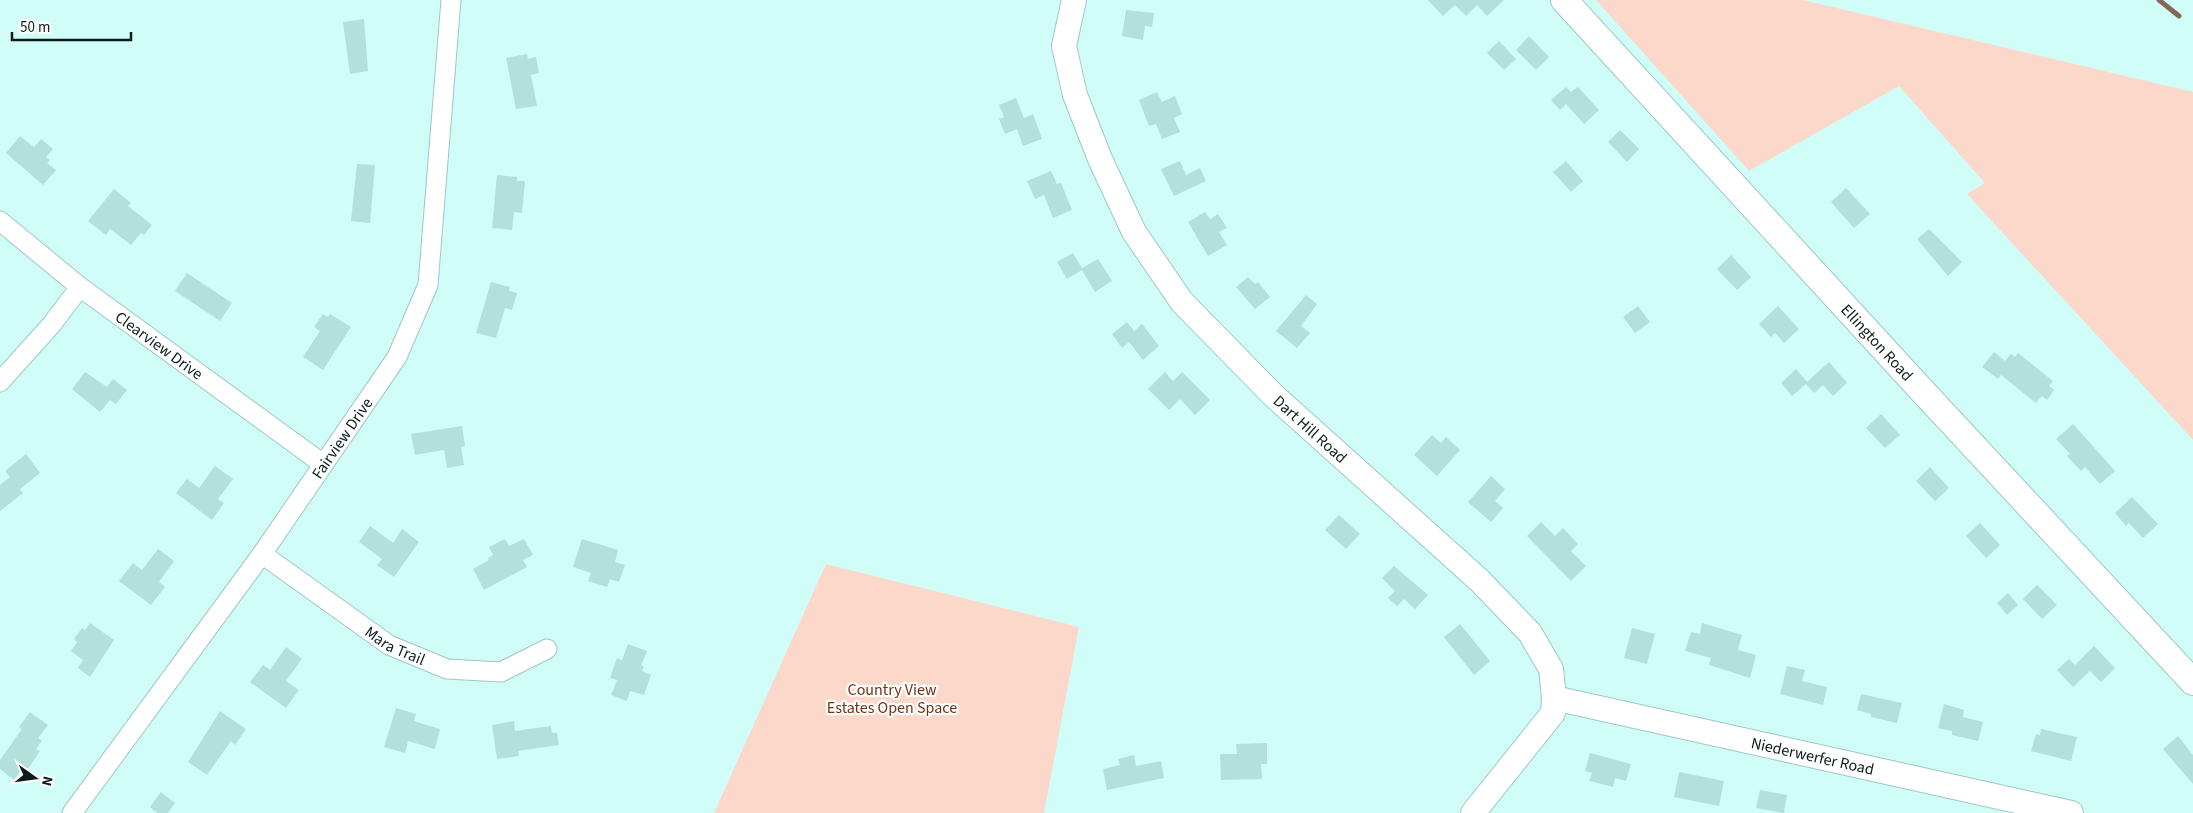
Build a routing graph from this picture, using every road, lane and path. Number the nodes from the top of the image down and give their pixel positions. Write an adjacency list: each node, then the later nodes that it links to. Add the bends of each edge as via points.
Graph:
1 (451, 0): 7 (street, Fairview Drive, via 428,285 398,357)
2 (1074, 0): 11 (street, Dart Hill Road, via 1064,46 1075,95 1134,232 1182,302 1273,395 1480,580 1523,626 1551,668)
3 (1564, 0): 10 (main road, Ellington Road)
4 (0, 222): 5 (street, Clearview Drive)
5 (80, 287): 6 (street); 7 (street, Clearview Drive)
6 (0, 382)
7 (323, 464): 8 (street, Fairview Drive)
8 (262, 554): 9 (street, Mara Trail, via 389,645 448,669 501,672); 12 (street, Fairview Drive)
9 (546, 649)
10 (2193, 682)
11 (1554, 698): 13 (street, Dart Hill Road, via 1552,713); 14 (street, Niederwerfer Road)
12 (72, 813)
13 (1473, 813)
14 (2071, 813)

